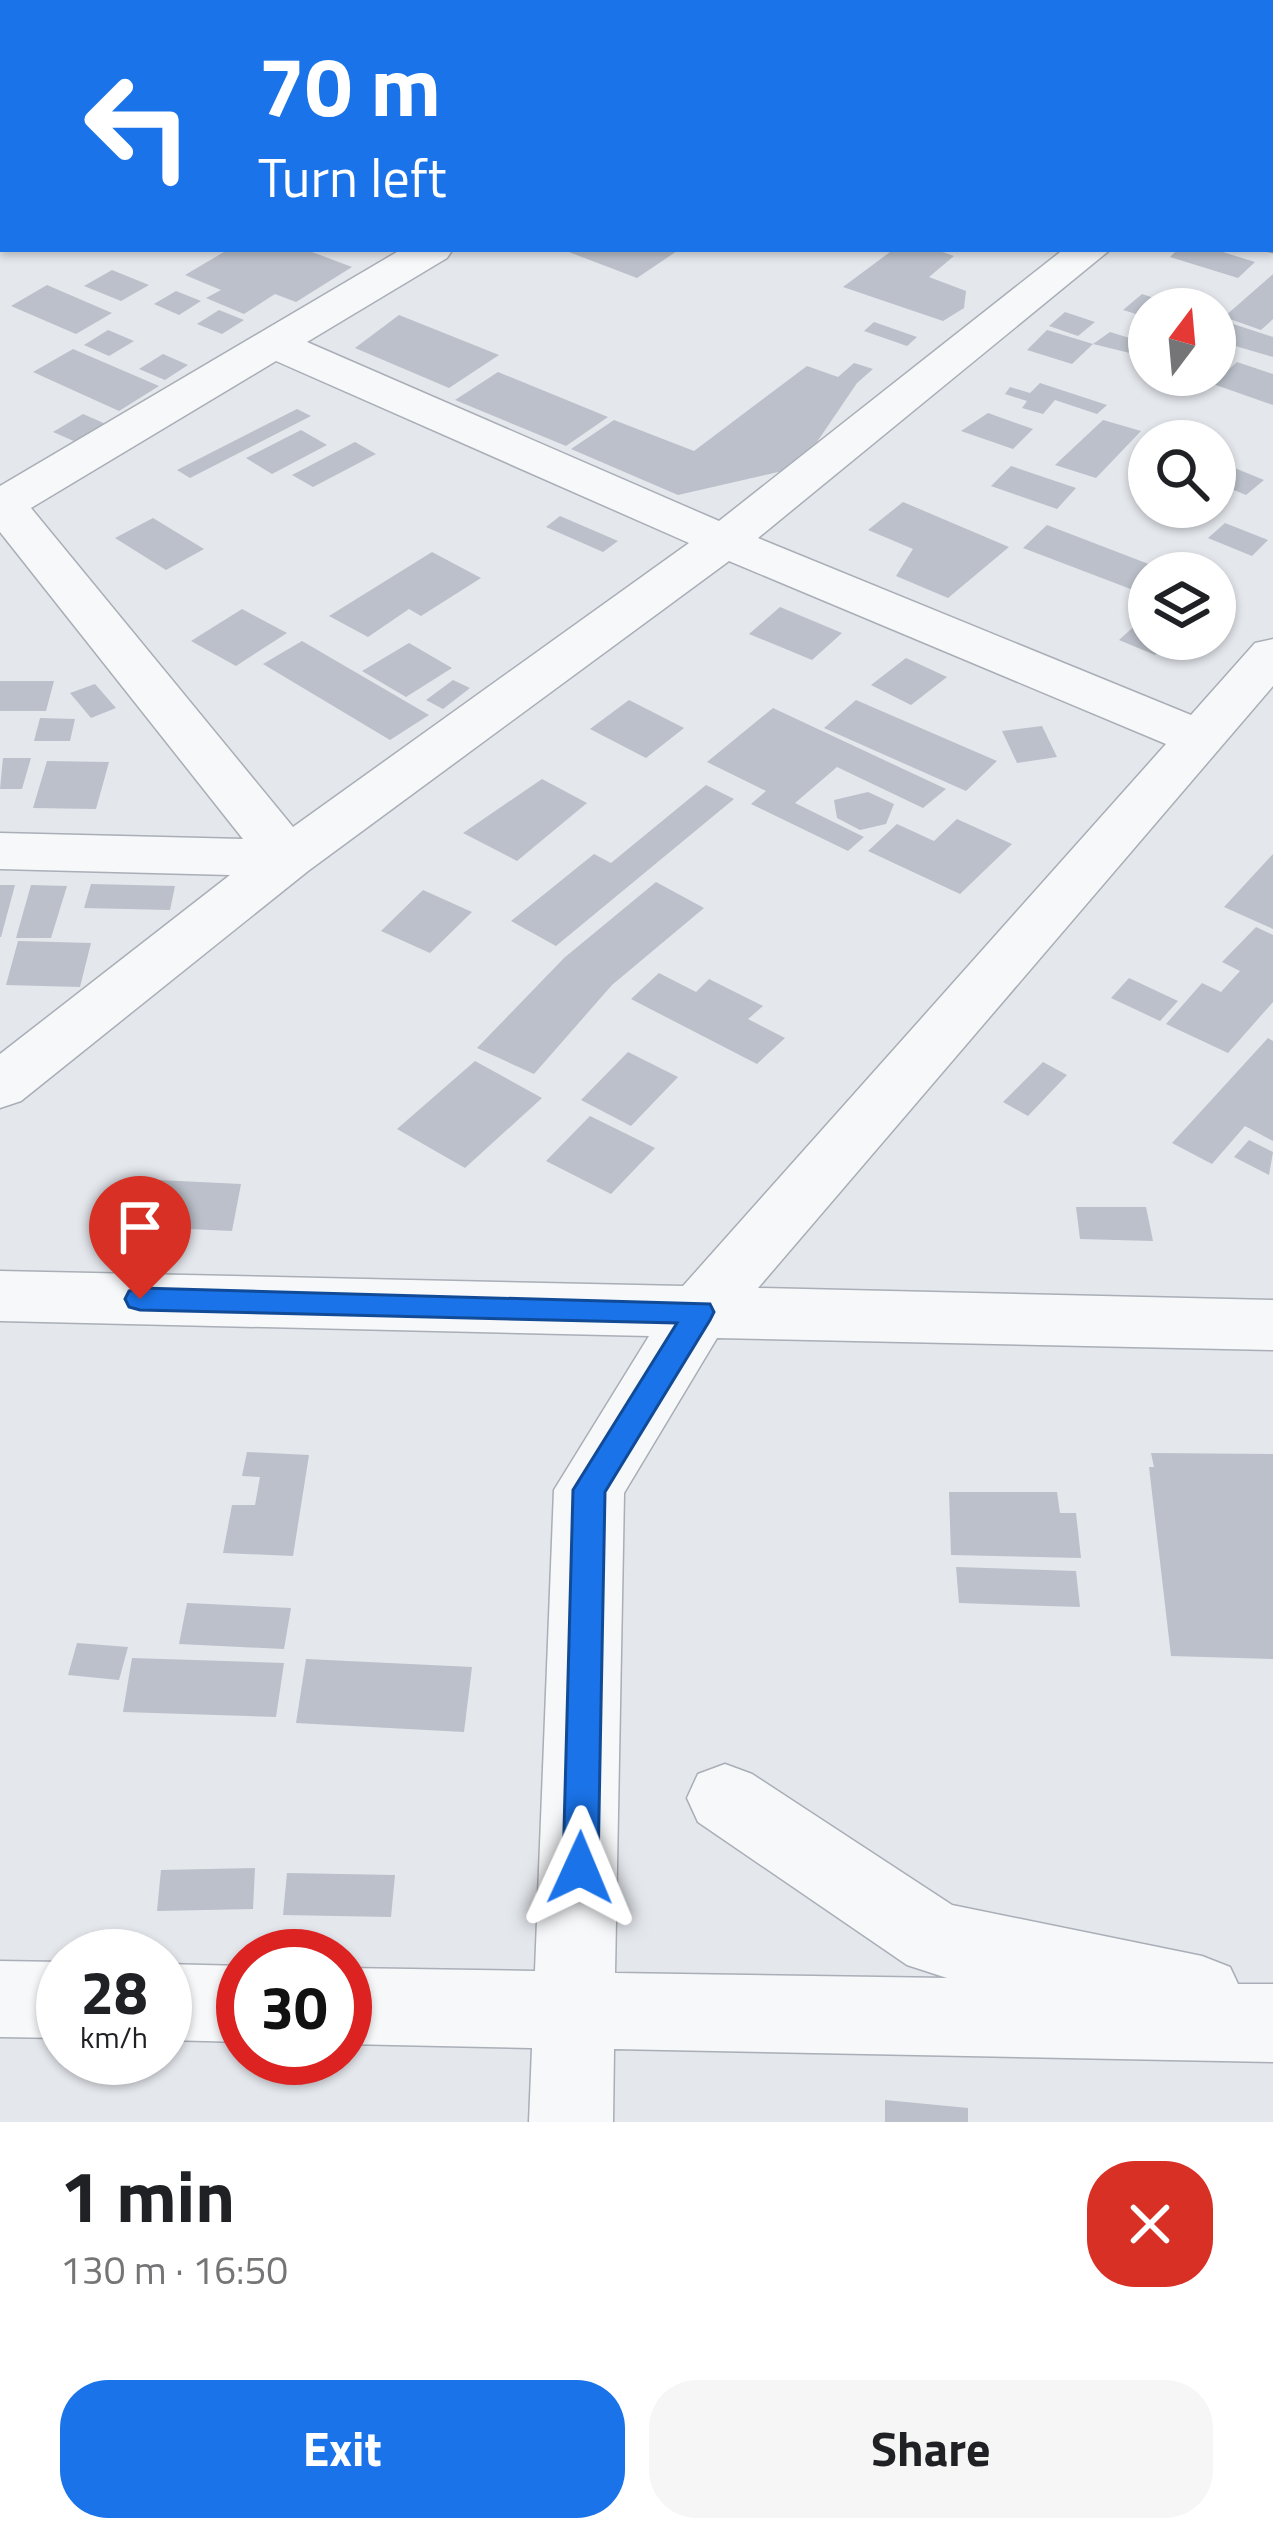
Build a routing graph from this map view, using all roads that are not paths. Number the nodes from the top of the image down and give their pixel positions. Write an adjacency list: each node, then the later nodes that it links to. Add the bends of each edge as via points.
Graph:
1 (427, 252): 3 (street)
2 (1086, 252): 5 (street)
3 (275, 344): 4 (street); 5 (street)
4 (1, 504): 9 (street)
5 (724, 542): 7 (street); 9 (street)
6 (1273, 654): 7 (street)
7 (1199, 738): 12 (street)
8 (0, 851): 9 (street)
9 (288, 858): 10 (street)
10 (0, 1086)
11 (0, 1296): 12 (street)
12 (699, 1312): 13 (street); 19 (street, via 589,1490)
13 (1271, 1323)
14 (725, 1798): 18 (street, via 935,1939)
15 (0, 1999): 16 (street)
16 (36, 2000)
17 (372, 2006): 19 (street)
18 (1273, 2008)
19 (577, 2010): 20 (street); 21 (street)
20 (1273, 2023)
21 (571, 2122)

